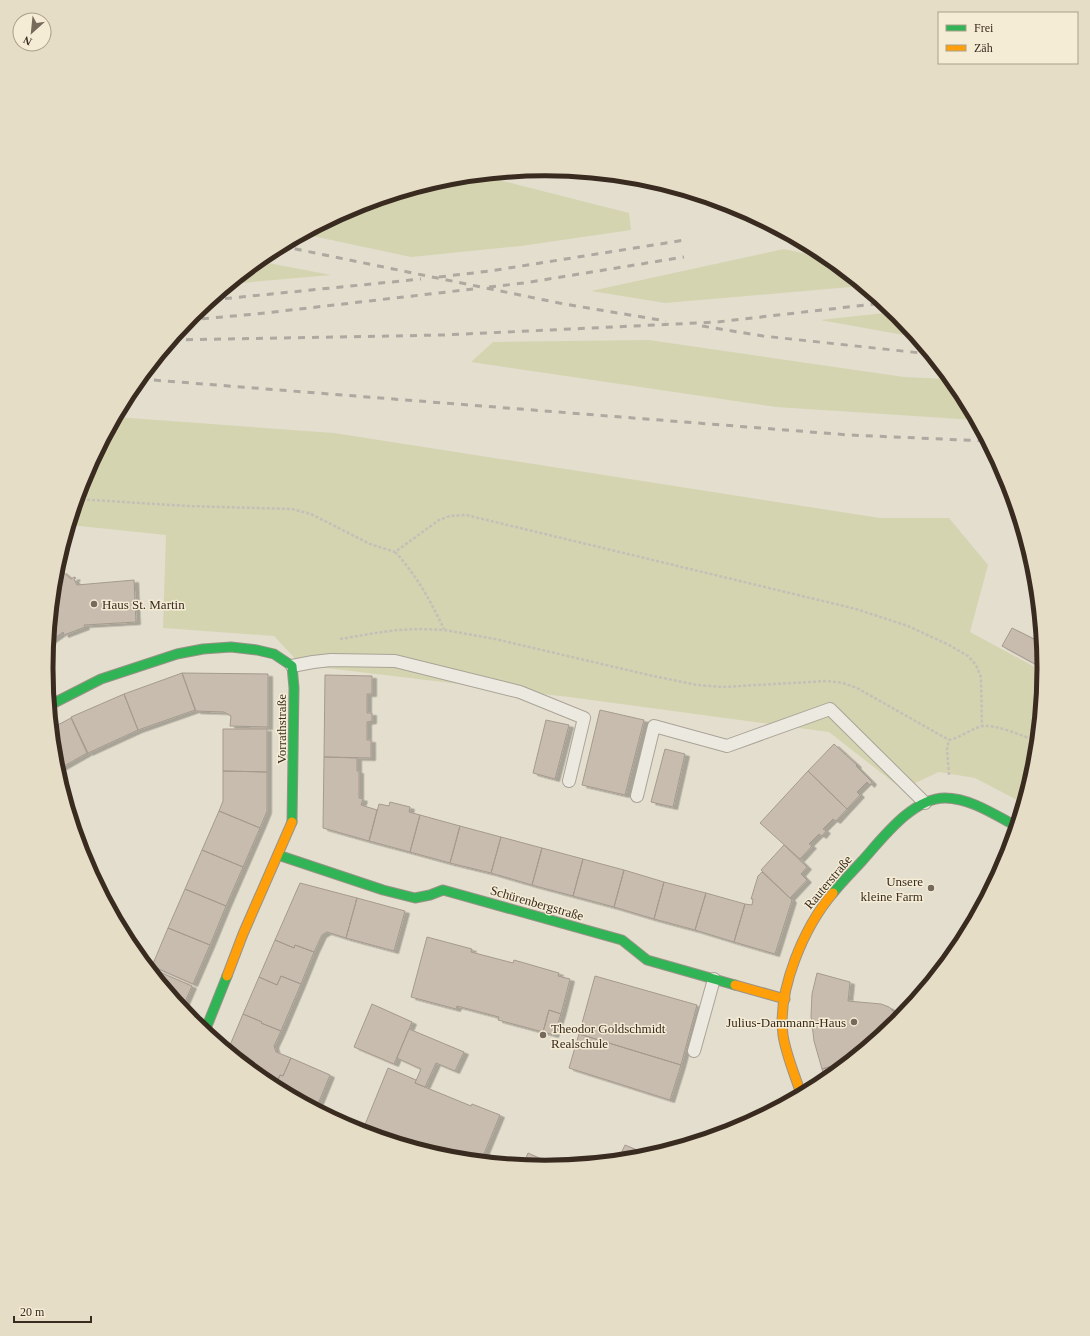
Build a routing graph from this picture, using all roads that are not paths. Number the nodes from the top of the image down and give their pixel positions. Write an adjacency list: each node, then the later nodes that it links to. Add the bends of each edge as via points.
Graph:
1 (292, 666): 2 (street, via 274,654 257,650 203,649 177,654 101,679); 3 (lane, via 331,660 396,662 520,692 577,715 584,718); 7 (street, Vorrathstraße, via 293,820)
2 (54, 703)
3 (569, 780)
4 (637, 796): 5 (lane, via 654,726 727,746 830,709)
5 (925, 803): 6 (street, Rauterstraße, via 948,798 968,802); 9 (street, Rauterstraße, via 892,828 827,899 800,946)
6 (1012, 824)
7 (278, 855): 8 (street, Schürenbergstraße, via 414,898 443,890 622,940 647,960); 10 (street, Vorrathstraße)
8 (714, 978): 9 (street, Schürenbergstraße); 11 (lane)
9 (784, 999): 12 (street, Rauterstraße, via 784,1038)
10 (207, 1025)
11 (694, 1051)
12 (799, 1089)

